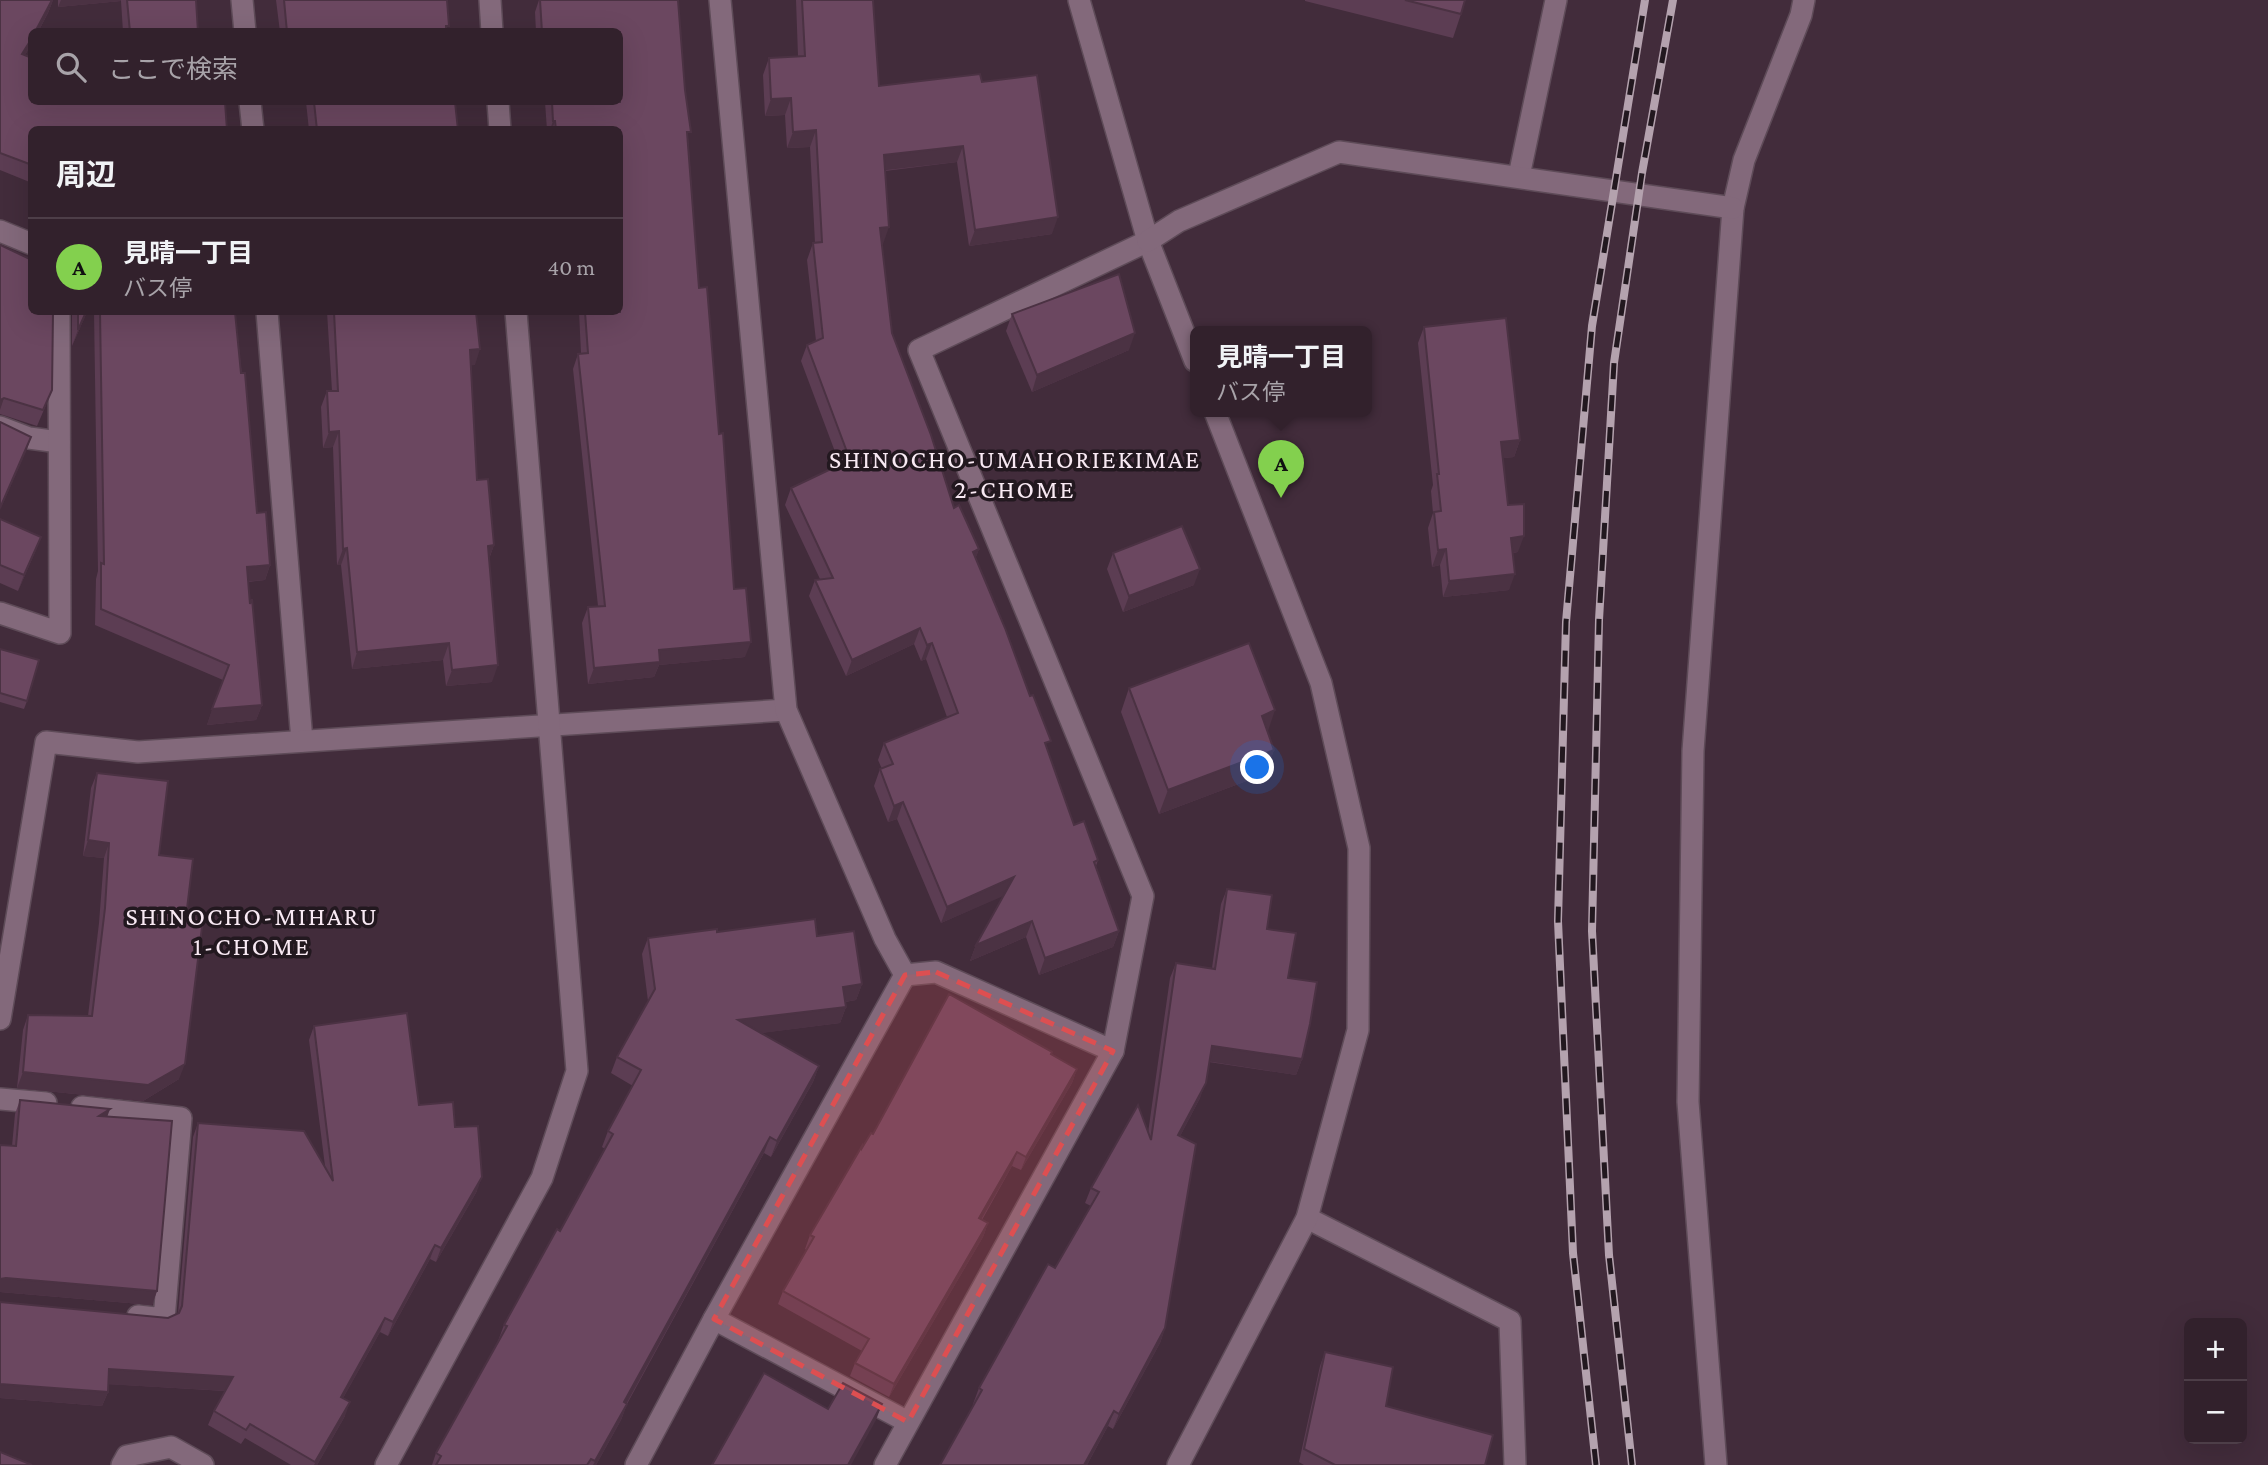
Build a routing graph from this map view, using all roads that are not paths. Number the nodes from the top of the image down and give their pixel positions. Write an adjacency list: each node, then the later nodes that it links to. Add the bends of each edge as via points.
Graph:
1 (242, 0): 7 (street)
2 (489, 0): 8 (street)
3 (720, 0): 26 (street)
4 (1079, 0): 16 (street)
5 (1556, 0): 13 (street)
6 (1804, 0): 14 (street, via 1744,160)
7 (245, 28)
8 (492, 28)
9 (250, 105): 11 (street)
10 (498, 105): 12 (street)
11 (253, 126)
12 (500, 126)
13 (1519, 176): 14 (street); 16 (street, via 1339,152 1179,221)
14 (1733, 208): 44 (street, via 1693,778 1688,1102)
15 (0, 231): 17 (street)
16 (1148, 241): 21 (street); 31 (street, via 919,350 1143,896)
17 (28, 242)
18 (58, 315): 24 (street)
19 (267, 315): 28 (street)
20 (516, 315): 27 (street)
21 (1190, 348)
22 (1217, 417): 33 (street, via 1321,683 1359,848 1358,1030)
23 (0, 427): 24 (street, via 29,439)
24 (59, 442): 25 (street, via 60,633)
25 (0, 613)
26 (786, 710): 27 (street); 29 (street)
27 (551, 726): 28 (street); 39 (street, via 577,1071 542,1178)
28 (302, 741): 30 (street, via 138,752 46,742)
29 (905, 975): 31 (street, via 936,972); 35 (street)
30 (0, 1019)
31 (1113, 1051): 36 (street)
32 (0, 1098): 34 (street, via 181,1118 164,1318)
33 (1307, 1218): 42 (street); 43 (street, via 1510,1321)
34 (123, 1315)
35 (714, 1319): 36 (street); 40 (street)
36 (908, 1422): 41 (street)
37 (122, 1465): 38 (street, via 127,1456 171,1447)
38 (203, 1465)
39 (386, 1465)
40 (636, 1465)
41 (885, 1465)
42 (1178, 1465)
43 (1515, 1465)
44 (1716, 1465)

